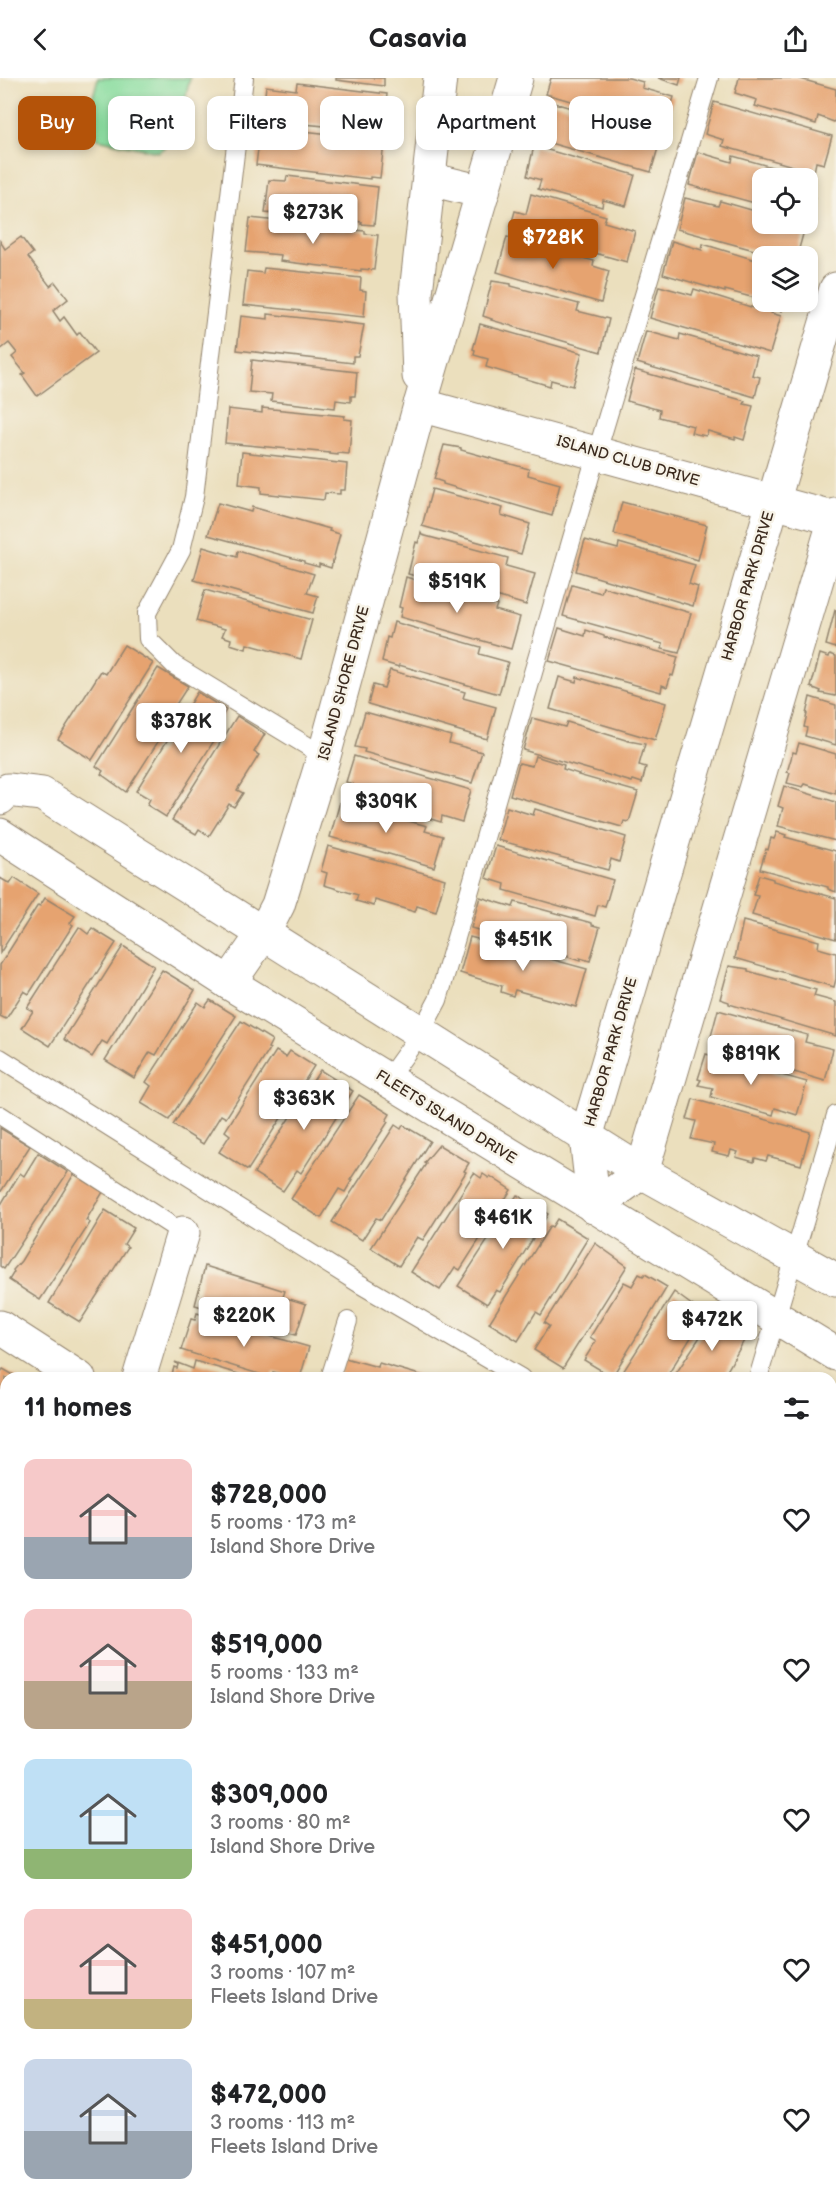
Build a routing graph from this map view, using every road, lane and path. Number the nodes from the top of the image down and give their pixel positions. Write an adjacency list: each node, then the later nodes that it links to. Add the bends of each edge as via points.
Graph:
1 (244, 78): 12 (lane, via 194,496 181,550 147,613 148,639 174,665)
2 (440, 78): 5 (street, ISLAND SHORE DRIVE)
3 (516, 78): 6 (street, ISLAND SHORE DRIVE)
4 (709, 78): 9 (lane)
5 (429, 179): 6 (street); 8 (street, ISLAND SHORE DRIVE, via 416,293)
6 (483, 192): 8 (street, ISLAND SHORE DRIVE)
7 (836, 289): 10 (street, HARBOR PARK DRIVE)
8 (420, 405): 9 (street, ISLAND CLUB DRIVE); 12 (street, ISLAND SHORE DRIVE)
9 (597, 453): 10 (street, ISLAND CLUB DRIVE); 17 (lane, via 438,1000)
10 (773, 502): 11 (street, ISLAND CLUB DRIVE); 22 (street, HARBOR PARK DRIVE)
11 (836, 518): 23 (street)
12 (324, 756): 15 (street, ISLAND SHORE DRIVE, via 278,905)
13 (0, 798): 15 (street, via 8,790 42,794)
14 (0, 835): 16 (street, FLEETS ISLAND DRIVE)
15 (263, 934): 16 (street, ISLAND SHORE DRIVE); 17 (street)
16 (230, 983): 19 (street, FLEETS ISLAND DRIVE)
17 (420, 1034): 19 (lane); 22 (street)
18 (0, 1058): 35 (lane, via 360,1284)
19 (387, 1080): 24 (street, FLEETS ISLAND DRIVE)
20 (0, 1115): 25 (lane)
21 (836, 1115): 26 (lane)
22 (586, 1137): 23 (street); 24 (street, HARBOR PARK DRIVE)
23 (642, 1172): 24 (street); 26 (street)
24 (594, 1207): 28 (street, FLEETS ISLAND DRIVE)
25 (183, 1233): 33 (street)
26 (795, 1256): 27 (street); 28 (lane)
27 (836, 1280)
28 (776, 1319): 31 (street, FLEETS ISLAND DRIVE); 36 (lane)
29 (348, 1321): 34 (lane)
30 (0, 1327): 32 (street)
31 (836, 1354)
32 (71, 1372)
33 (142, 1372)
34 (332, 1372)
35 (511, 1372)
36 (760, 1372)

